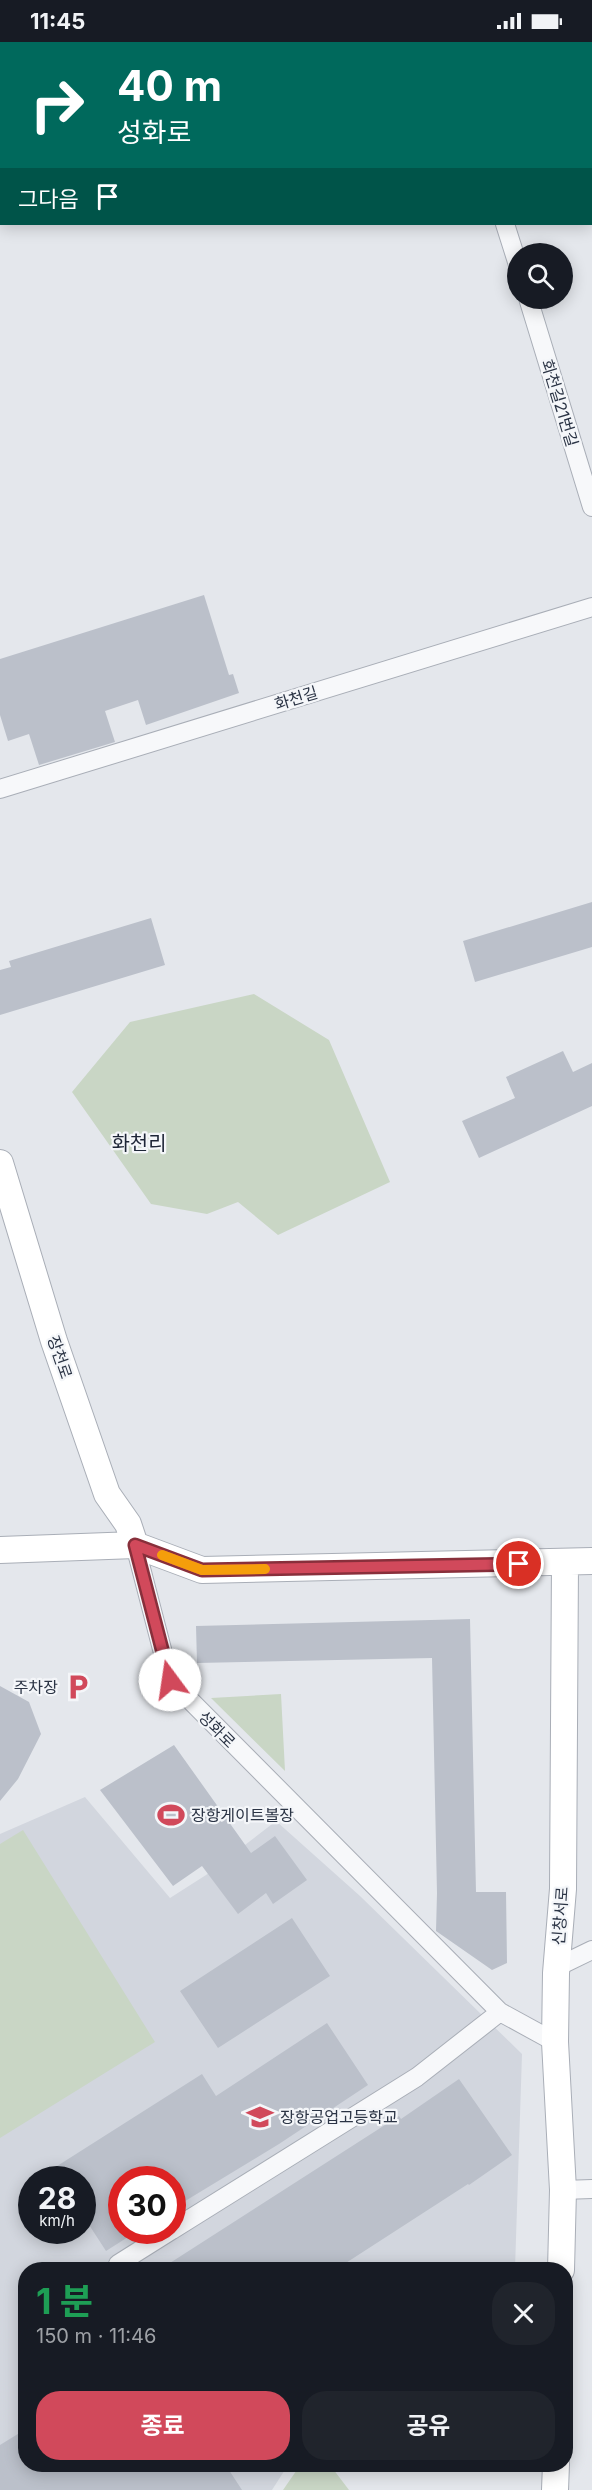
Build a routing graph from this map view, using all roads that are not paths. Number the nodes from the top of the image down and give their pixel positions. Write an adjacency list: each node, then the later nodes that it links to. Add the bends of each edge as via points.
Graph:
1 (505, 225): 2 (street)
2 (511, 243)
3 (531, 309): 4 (street, 화천길21번길)
4 (592, 507)
5 (592, 607): 6 (street, 화천길)
6 (0, 789)
7 (0, 1164): 8 (main road, 장천로)
8 (5, 1194): 9 (main road, 장천로, via 107,1494 128,1524)
9 (135, 1545): 10 (main road); 12 (main road, via 202,1570); 15 (street, 성화로, via 170,1680)
10 (0, 1550)
11 (592, 1561): 12 (main road)
12 (565, 1563): 14 (main road, 신창서로, via 563,1889)
13 (592, 1950): 14 (street)
14 (556, 1967): 16 (main road, 신창서로)
15 (500, 2012): 16 (street, 성화로); 19 (street, via 417,2077)
16 (555, 2042): 18 (main road, 신창서로)
17 (592, 2189): 18 (street)
18 (563, 2190): 22 (main road, 신창서로)
19 (186, 2221)
20 (150, 2244): 21 (street)
21 (121, 2262)
22 (561, 2262)
23 (556, 2472): 24 (main road)
24 (555, 2490)

